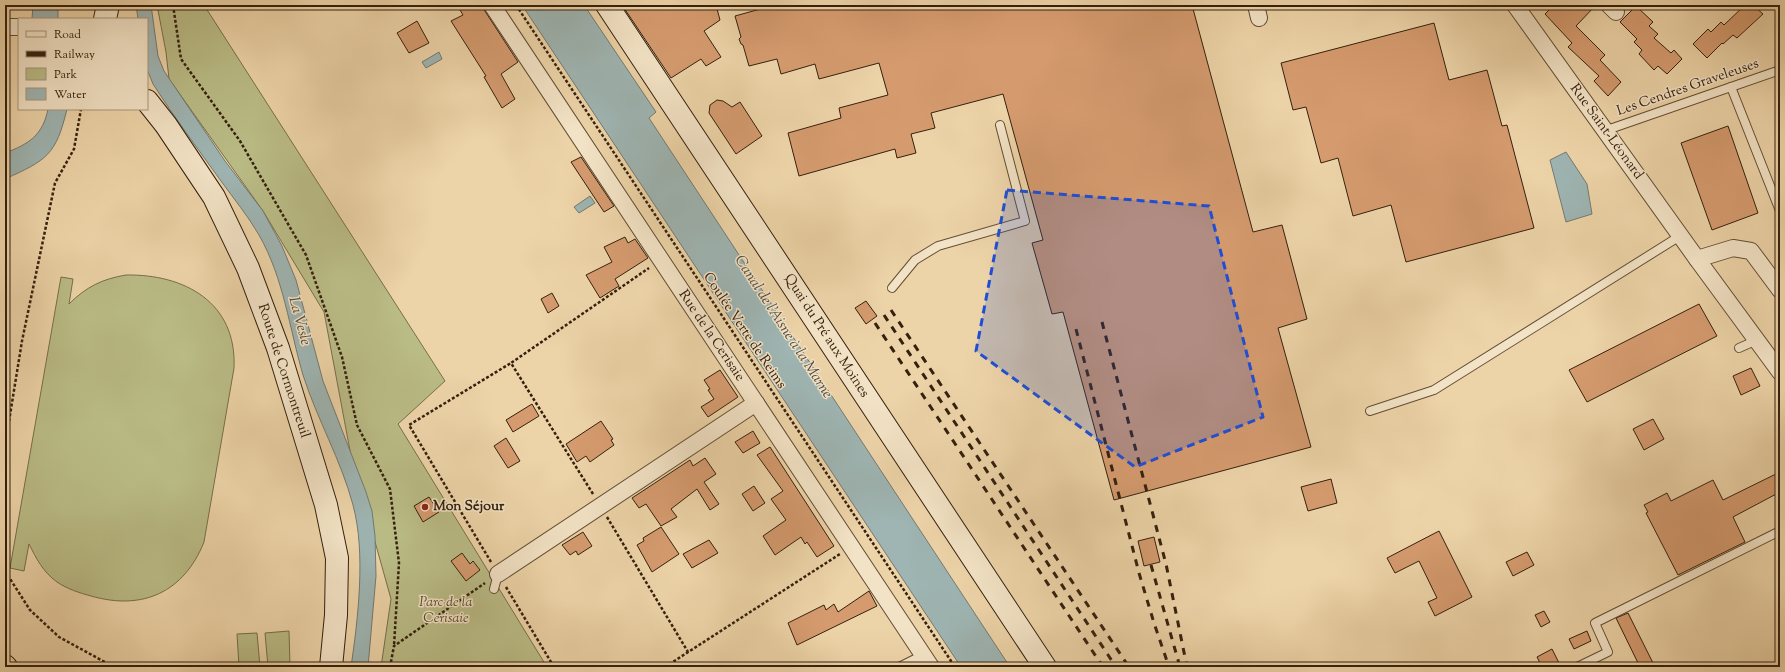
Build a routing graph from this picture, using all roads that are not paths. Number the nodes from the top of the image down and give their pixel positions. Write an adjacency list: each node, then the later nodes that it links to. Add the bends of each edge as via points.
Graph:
1 (492, 5): 19 (street, Rue de la Cerisaie)
2 (607, 5): 28 (street, Quai du Pré aux Moines)
3 (1515, 5): 10 (street, Rue Saint-Léonard)
4 (5, 27): 5 (street)
5 (18, 27)
6 (1780, 70): 7 (lane, Les Cendres Graveleuses)
7 (1731, 87): 10 (lane, Les Cendres Graveleuses); 11 (lane)
8 (148, 102): 26 (street, Route de Cormontreuil, via 214,197 248,268 278,348 326,504 337,558 336,615)
9 (1000, 125): 14 (lane, via 1025,221 938,246 915,260)
10 (1604, 130): 12 (street, Rue Saint-Léonard)
11 (1780, 211)
12 (1680, 236): 13 (street, Rue Saint-Léonard); 20 (lane, via 1434,390)
13 (1697, 259): 15 (street, via 1733,248 1750,251); 16 (street, Rue Saint-Léonard)
14 (892, 288)
15 (1780, 290)
16 (1756, 340): 17 (lane); 18 (street, Rue Saint-Léonard)
17 (1739, 348)
18 (1780, 372)
19 (756, 403): 22 (street); 24 (street, Rue de la Cerisaie)
20 (1370, 411)
21 (1780, 531): 25 (lane, via 1595,623 1608,652)
22 (498, 574): 23 (lane)
23 (494, 589)
24 (927, 661): 27 (lane)
25 (1578, 666)
26 (331, 667)
27 (899, 667)
28 (1045, 667)

